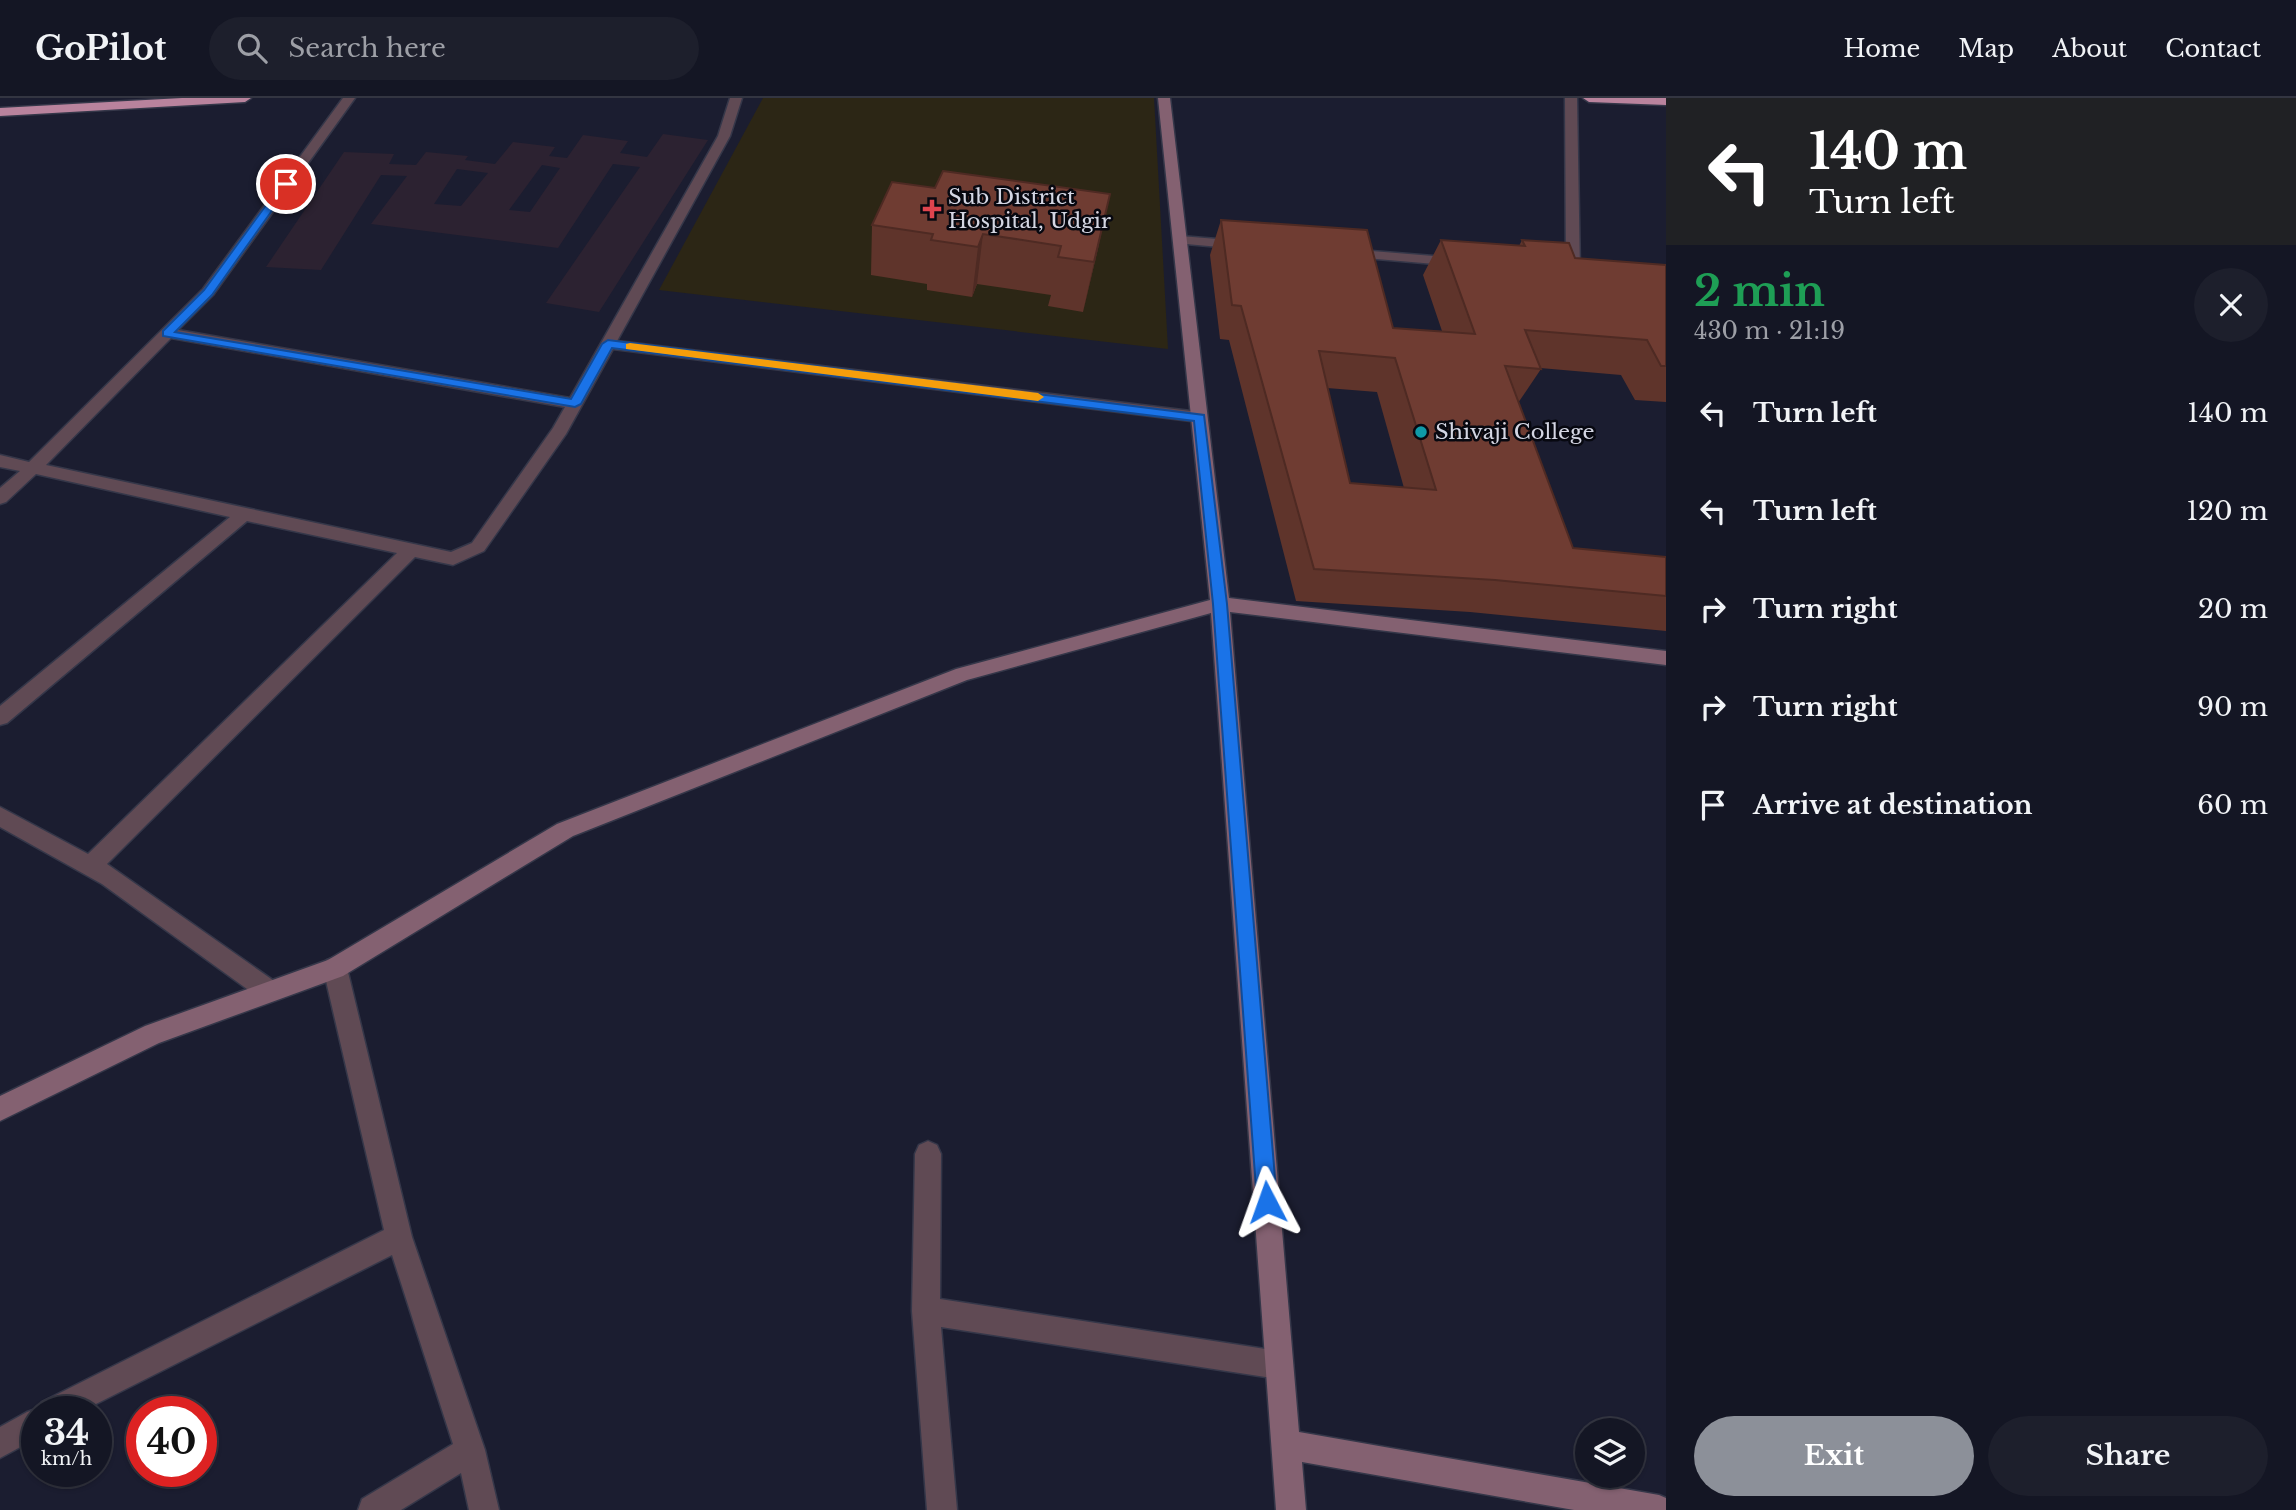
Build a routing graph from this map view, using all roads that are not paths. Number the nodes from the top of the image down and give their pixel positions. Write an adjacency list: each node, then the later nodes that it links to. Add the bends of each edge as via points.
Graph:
1 (67, 98): 10 (highway)
2 (245, 98): 8 (highway)
3 (349, 98): 17 (street, via 208,292)
4 (736, 98): 18 (street, via 724,136)
5 (1164, 98): 12 (street)
6 (1571, 98): 16 (street, via 1573,272)
7 (1589, 98): 9 (highway)
8 (181, 100): 11 (highway)
9 (1666, 101)
10 (0, 102)
11 (0, 112)
12 (1180, 240): 13 (street); 20 (street)
13 (1261, 246)
14 (1329, 252): 15 (street)
15 (1478, 264)
16 (1546, 269)
17 (167, 334): 19 (street); 22 (street)
18 (608, 344): 19 (street); 20 (street)
19 (575, 404): 25 (street, via 478,547 453,559)
20 (1199, 417): 26 (street)
21 (0, 461): 22 (street)
22 (33, 468): 23 (street); 24 (street)
23 (0, 498)
24 (244, 514): 25 (street); 28 (street)
25 (411, 550): 30 (street)
26 (1220, 604): 27 (street); 31 (street, via 962,674 565,830); 37 (street)
27 (1666, 658)
28 (0, 717)
29 (0, 816): 30 (street)
30 (90, 866): 32 (street)
31 (335, 968): 32 (street); 35 (street)
32 (269, 991): 33 (street, via 153,1034)
33 (0, 1109)
34 (928, 1154): 36 (street)
35 (399, 1237): 38 (street); 42 (street)
36 (926, 1311): 37 (street); 46 (street)
37 (1279, 1365): 41 (street)
38 (80, 1396)
39 (21, 1431): 40 (street)
40 (0, 1443)
41 (1285, 1444): 43 (street); 47 (street)
42 (470, 1450): 44 (street); 45 (street)
43 (1587, 1504): 48 (street)
44 (373, 1510)
45 (484, 1510)
46 (942, 1510)
47 (1291, 1510)
48 (1659, 1510)

